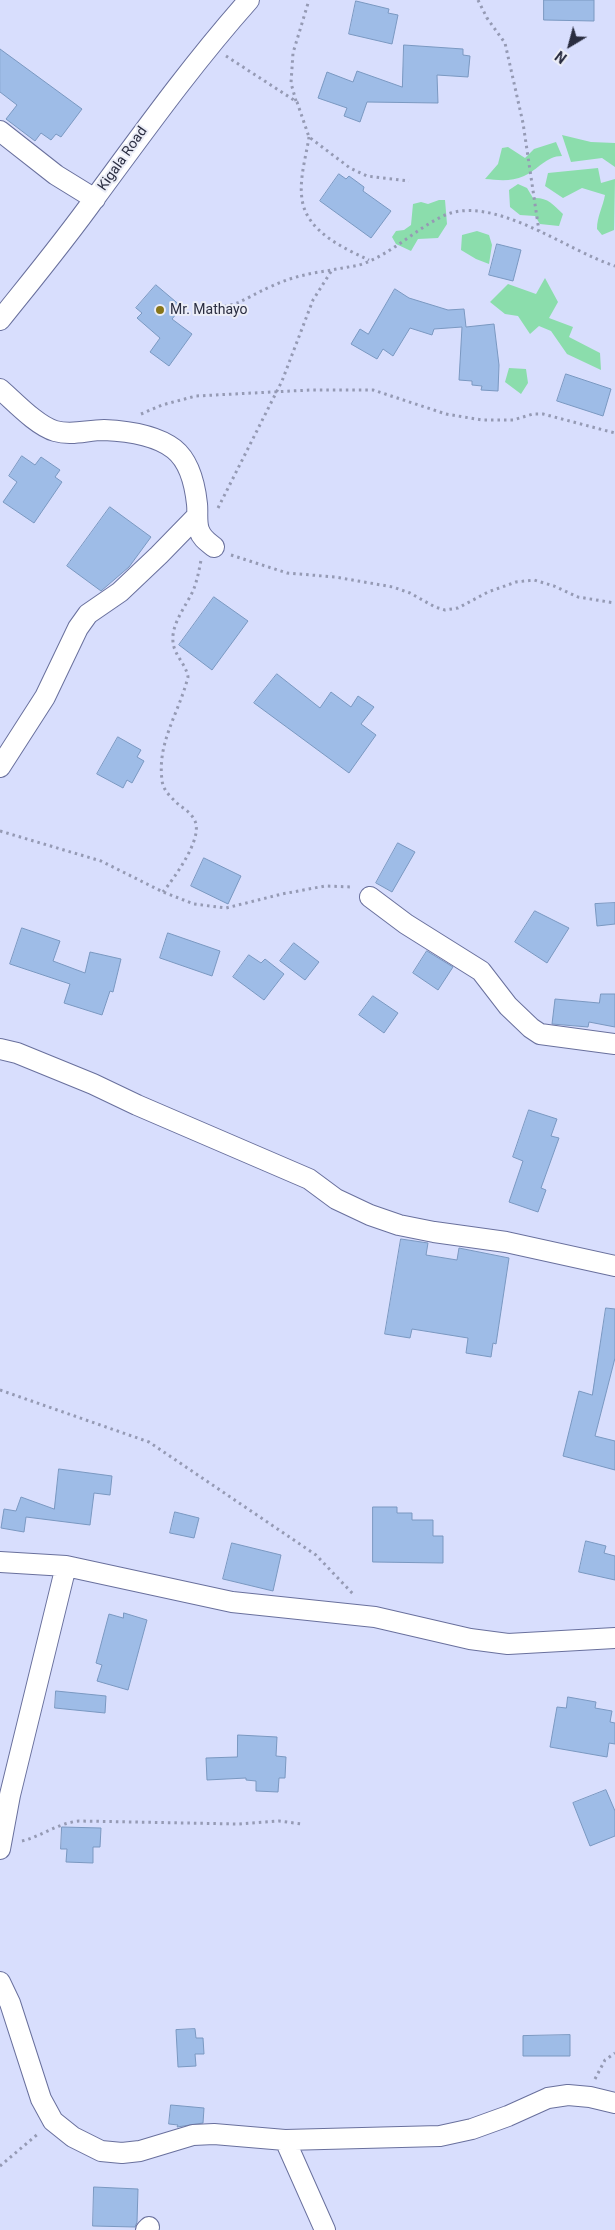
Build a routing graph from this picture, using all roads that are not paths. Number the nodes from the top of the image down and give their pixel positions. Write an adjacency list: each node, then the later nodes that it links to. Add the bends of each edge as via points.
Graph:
1 (246, 1): 3 (street, Kigala Road, via 139,135)
2 (0, 132): 3 (street, via 56,175)
3 (95, 199): 4 (street, Kigala Road)
4 (0, 320)
5 (0, 389): 6 (street, via 53,431 72,434 104,430 137,435 173,448 184,459 194,486 204,533 159,555 120,592 88,614 45,697)
6 (0, 767)
7 (370, 897): 8 (street, via 481,972 508,1006 540,1034)
8 (615, 1044)
9 (0, 1049): 10 (street, via 92,1084 309,1179 336,1199 370,1215 426,1230 506,1242)
10 (615, 1266)
11 (0, 1562): 12 (street)
12 (66, 1566): 13 (street, via 232,1602 375,1617 470,1639 508,1644); 14 (street, via 10,1795)
13 (615, 1638)
14 (1, 1846)
15 (0, 1982): 17 (street, via 41,2098 53,2121 73,2137 101,2151 122,2153 214,2134)
16 (615, 2103): 17 (street, via 590,2097 548,2098 490,2123 440,2136)
17 (285, 2140): 18 (street)
18 (325, 2230)

